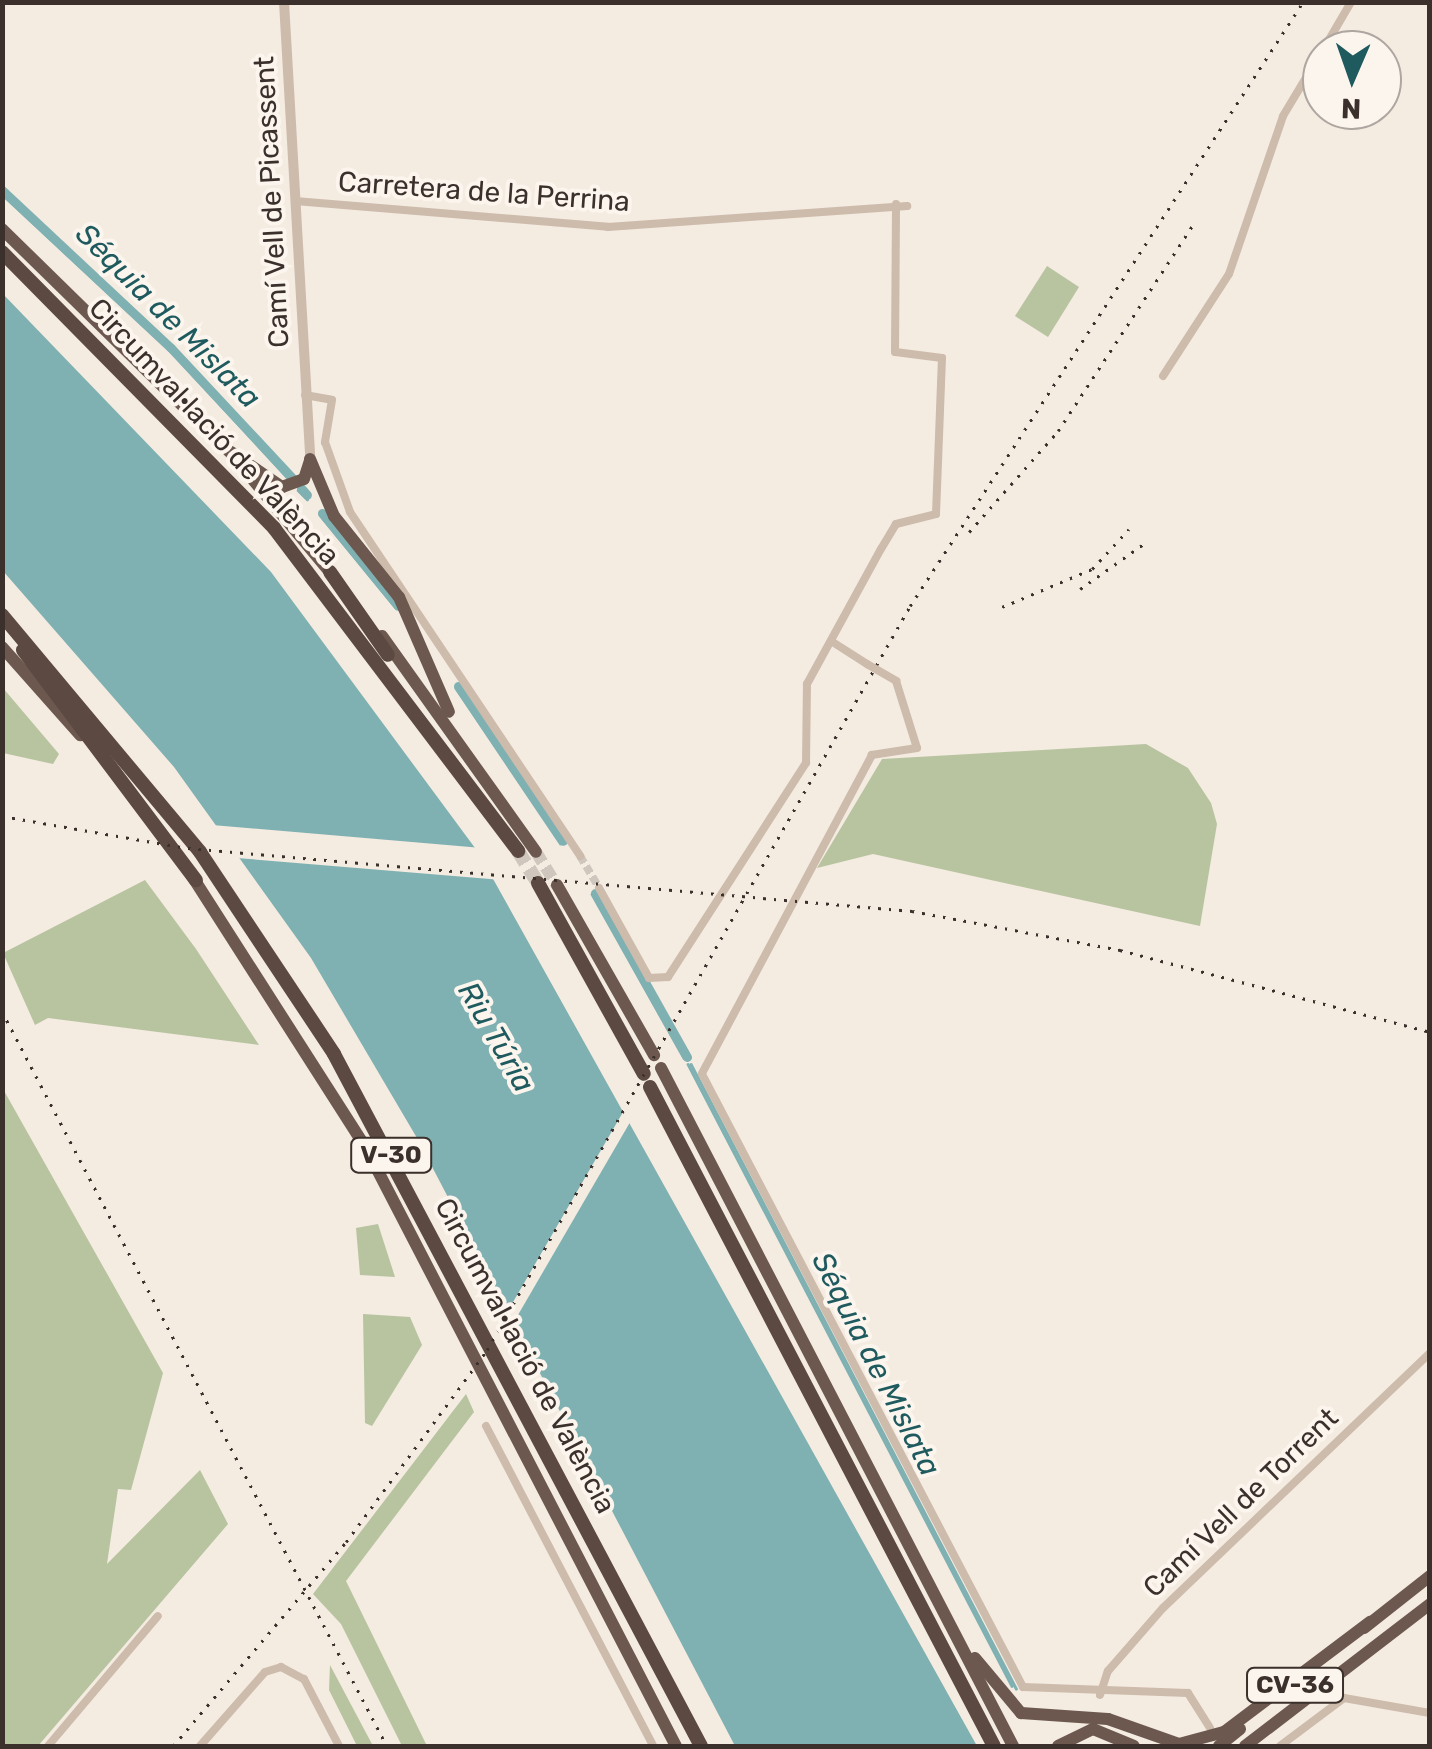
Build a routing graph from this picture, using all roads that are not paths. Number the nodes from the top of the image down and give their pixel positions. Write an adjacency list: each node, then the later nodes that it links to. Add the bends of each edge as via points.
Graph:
1 (284, 2): 5 (street, Camí Vell de Picassent)
2 (1351, 2): 3 (street)
3 (1334, 30)
4 (1302, 85): 10 (street, via 1284,116 1229,274)
5 (295, 201): 6 (street, Carretera de la Perrina, via 608,226); 11 (street, Camí Vell de Picassent)
6 (896, 204): 7 (street, Carretera de la Perrina); 17 (street, via 895,352 942,358 936,514 896,524)
7 (907, 206)
8 (2, 230): 12 (highway, Circumval·lació de València)
9 (2, 252): 19 (highway, Circumval·lació de València, via 230,478)
10 (1164, 376)
11 (305, 395): 13 (street, Camí Vell de Picassent); 22 (street, via 333,405 325,442 338,490)
12 (229, 451): 13 (highway, via 282,487 304,479); 14 (highway, Circumval·lació de València)
13 (310, 459): 19 (highway, via 334,516 408,613)
14 (330, 572): 19 (highway)
15 (2, 615): 43 (highway, Circumval·lació de València / V-30, via 200,852 334,1054)
16 (2, 627): 23 (highway)
17 (831, 641): 26 (street, via 806,684 806,763 668,977 650,978); 34 (street, bridge, via 896,681 917,748 872,755 702,1074 1008,1667 1034,1695)
18 (2, 647): 23 (highway, Circumval·lació de València / V-30)
19 (457, 747): 20 (highway, Circumval·lació de València); 21 (highway, Circumval·lació de València)
20 (518, 851)
21 (536, 852)
22 (580, 856)
23 (196, 880): 42 (highway, Circumval·lació de València / V-30, via 366,1150)
24 (538, 883): 44 (highway)
25 (556, 885): 33 (highway, via 658,1062)
26 (599, 888)
27 (1430, 1353): 34 (street, Camí Vell de Torrent, via 1164,1608 1108,1671)
28 (486, 1426): 41 (street)
29 (1430, 1576): 32 (highway, CV-36)
30 (1430, 1604): 35 (highway, CV-36)
31 (158, 1616): 38 (street)
32 (1370, 1622): 33 (highway, via 1224,1732 1178,1744 1108,1720 1020,1714); 48 (highway, CV-36)
33 (962, 1647): 45 (highway)
34 (1100, 1695): 37 (street, via 1188,1693)
35 (1300, 1704): 49 (highway, CV-36); 50 (highway)
36 (1430, 1713): 51 (street, via 1344,1698)
37 (1210, 1728)
38 (48, 1746)
39 (200, 1746): 40 (street, via 265,1672 286,1668 304,1679)
40 (339, 1746)
41 (653, 1746)
42 (676, 1746)
43 (700, 1746)
44 (994, 1746)
45 (1014, 1746)
46 (1058, 1746): 47 (highway, via 1093,1729)
47 (1134, 1746)
48 (1219, 1746)
49 (1245, 1746)
50 (1256, 1746)
51 (1280, 1746)

